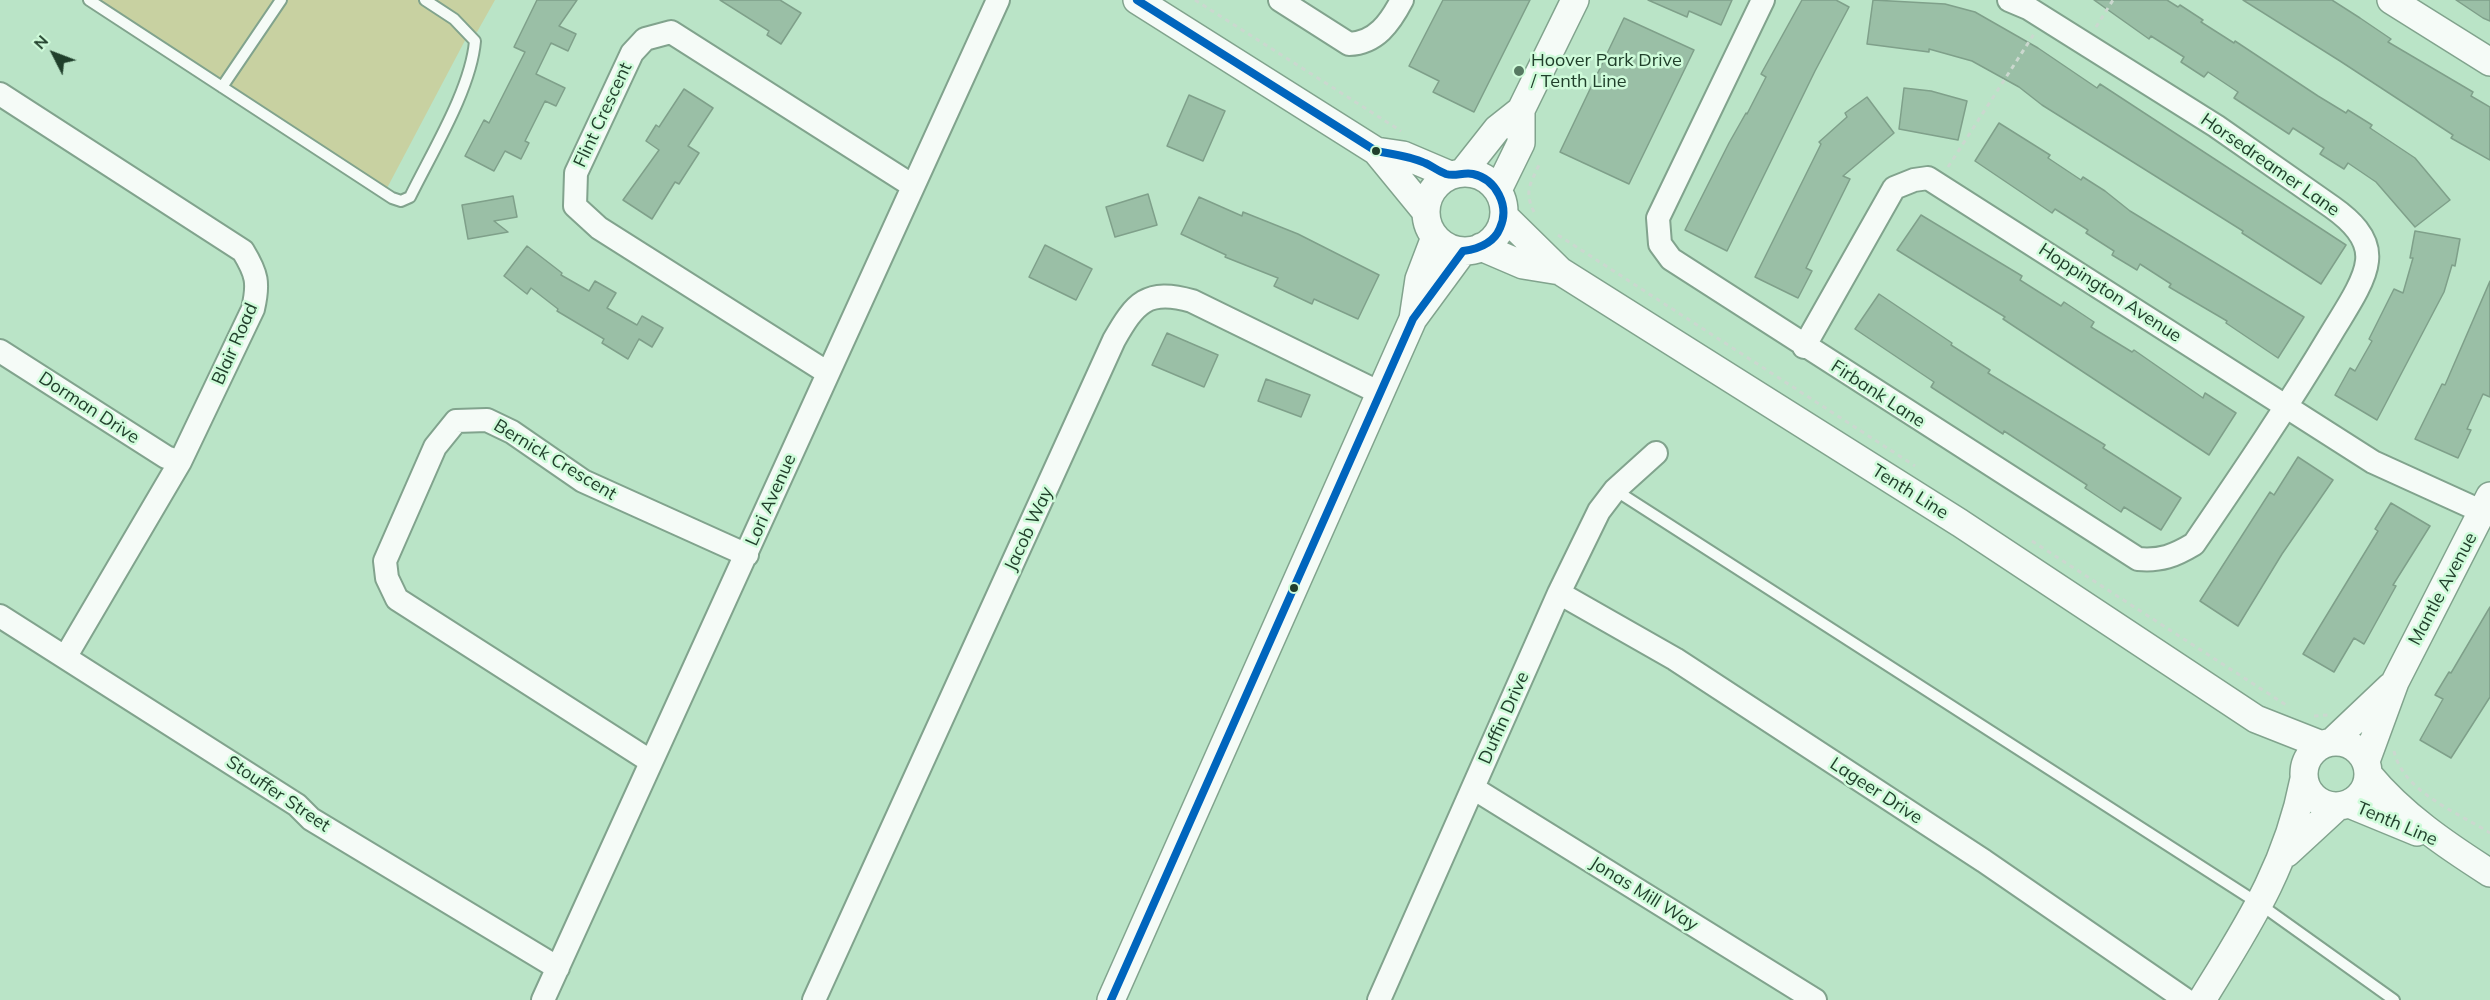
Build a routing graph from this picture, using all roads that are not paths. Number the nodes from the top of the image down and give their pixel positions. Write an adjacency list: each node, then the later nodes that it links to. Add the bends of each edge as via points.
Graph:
1 (89, 0): 13 (lane)
2 (281, 0): 13 (lane)
3 (425, 0): 13 (lane, via 454,19 475,41 474,55 410,197 401,201)
4 (998, 0): 18 (street, Lori Avenue)
5 (1137, 0): 16 (street)
6 (1280, 0): 7 (street, via 1349,44 1362,43 1378,34 1393,18)
7 (1402, 0)
8 (1575, 0): 15 (street)
9 (1763, 0): 25 (street, Firbank Lane, via 1658,219 1660,244 1688,272)
10 (2009, 0): 29 (street, Horsedreamer Lane, via 2216,126 2347,218 2359,231 2368,263 2353,297)
11 (2391, 0): 12 (street)
12 (2490, 62)
13 (222, 87)
14 (0, 94): 31 (street, Blair Road, via 225,238 243,251 253,268 258,288 253,309)
15 (1521, 110): 17 (street, via 1497,129); 19 (street, via 1521,143)
16 (1376, 152): 17 (street, via 1403,155); 20 (street)
17 (1457, 174): 19 (street, via 1483,177); 20 (street, via 1432,190)
18 (913, 186): 27 (street, Lori Avenue); 27 (street, Flint Crescent, via 670,32 645,39 632,53 576,173 575,206 599,228)
19 (1501, 203): 22 (street, via 1496,234); 23 (street, Tenth Line)
20 (1425, 212): 21 (street)
21 (1435, 237): 22 (street, via 1451,249); 24 (street, via 1419,279)
22 (1472, 249): 23 (street, Tenth Line, via 1519,264); 24 (street)
23 (1560, 271): 39 (street, Tenth Line, via 1960,523)
24 (1413, 319): 28 (street)
25 (1804, 347): 29 (street, Firbank Lane, via 2138,559 2157,561 2172,557 2194,544); 29 (street, Hoppington Avenue, via 1894,188 1928,178)
26 (0, 351): 31 (street, Dorman Drive, via 166,457)
27 (828, 372): 34 (street, Lori Avenue)
28 (1380, 393): 53 (street, Jacob Way, via 1192,301 1161,294 1134,307 1114,340); 54 (street)
29 (2287, 406): 33 (street, Hoppington Avenue, via 2373,462)
30 (1656, 453): 32 (street, Duffin Drive)
31 (180, 462): 37 (street, Blair Road)
32 (1615, 490): 35 (street, Duffin Drive, via 1599,511); 49 (lane)
33 (2487, 504): 38 (street, Mantle Avenue)
34 (747, 555): 41 (street, Lori Avenue); 41 (street, Bernick Crescent, via 584,481 512,432 487,420 456,421 435,447 385,561 387,578 397,599)
35 (1559, 593): 44 (street, Duffin Drive); 56 (street, Lageer Drive, via 1685,666 1984,861)
36 (0, 616): 37 (street, Stouffer Street)
37 (66, 656): 50 (street, Stouffer Street, via 297,805 311,819)
38 (2395, 682): 40 (street, Mantle Avenue); 42 (street, Mantle Avenue)
39 (2256, 719): 40 (street, Tenth Line); 43 (street, Tenth Line)
40 (2328, 743): 42 (street, via 2353,746); 43 (street, via 2313,751)
41 (650, 761): 50 (street, Lori Avenue)
42 (2368, 768): 45 (street, via 2363,792); 46 (street, Tenth Line, via 2385,794)
43 (2304, 775): 45 (street, via 2312,796 2328,805); 47 (street, via 2298,813)
44 (1473, 788): 51 (street, Duffin Drive); 55 (street, Jonas Mill Way)
45 (2343, 805): 46 (street, Tenth Line); 47 (street)
46 (2446, 845): 48 (street, Tenth Line)
47 (2284, 856): 49 (street)
48 (2490, 873)
49 (2261, 905): 57 (street); 58 (lane)
50 (558, 968): 52 (street, Lori Avenue)
51 (1383, 998)
52 (543, 1000)
53 (814, 1000)
54 (1111, 1000)
55 (1815, 1000)
56 (2187, 1000)
57 (2202, 1000)
58 (2394, 1000)

